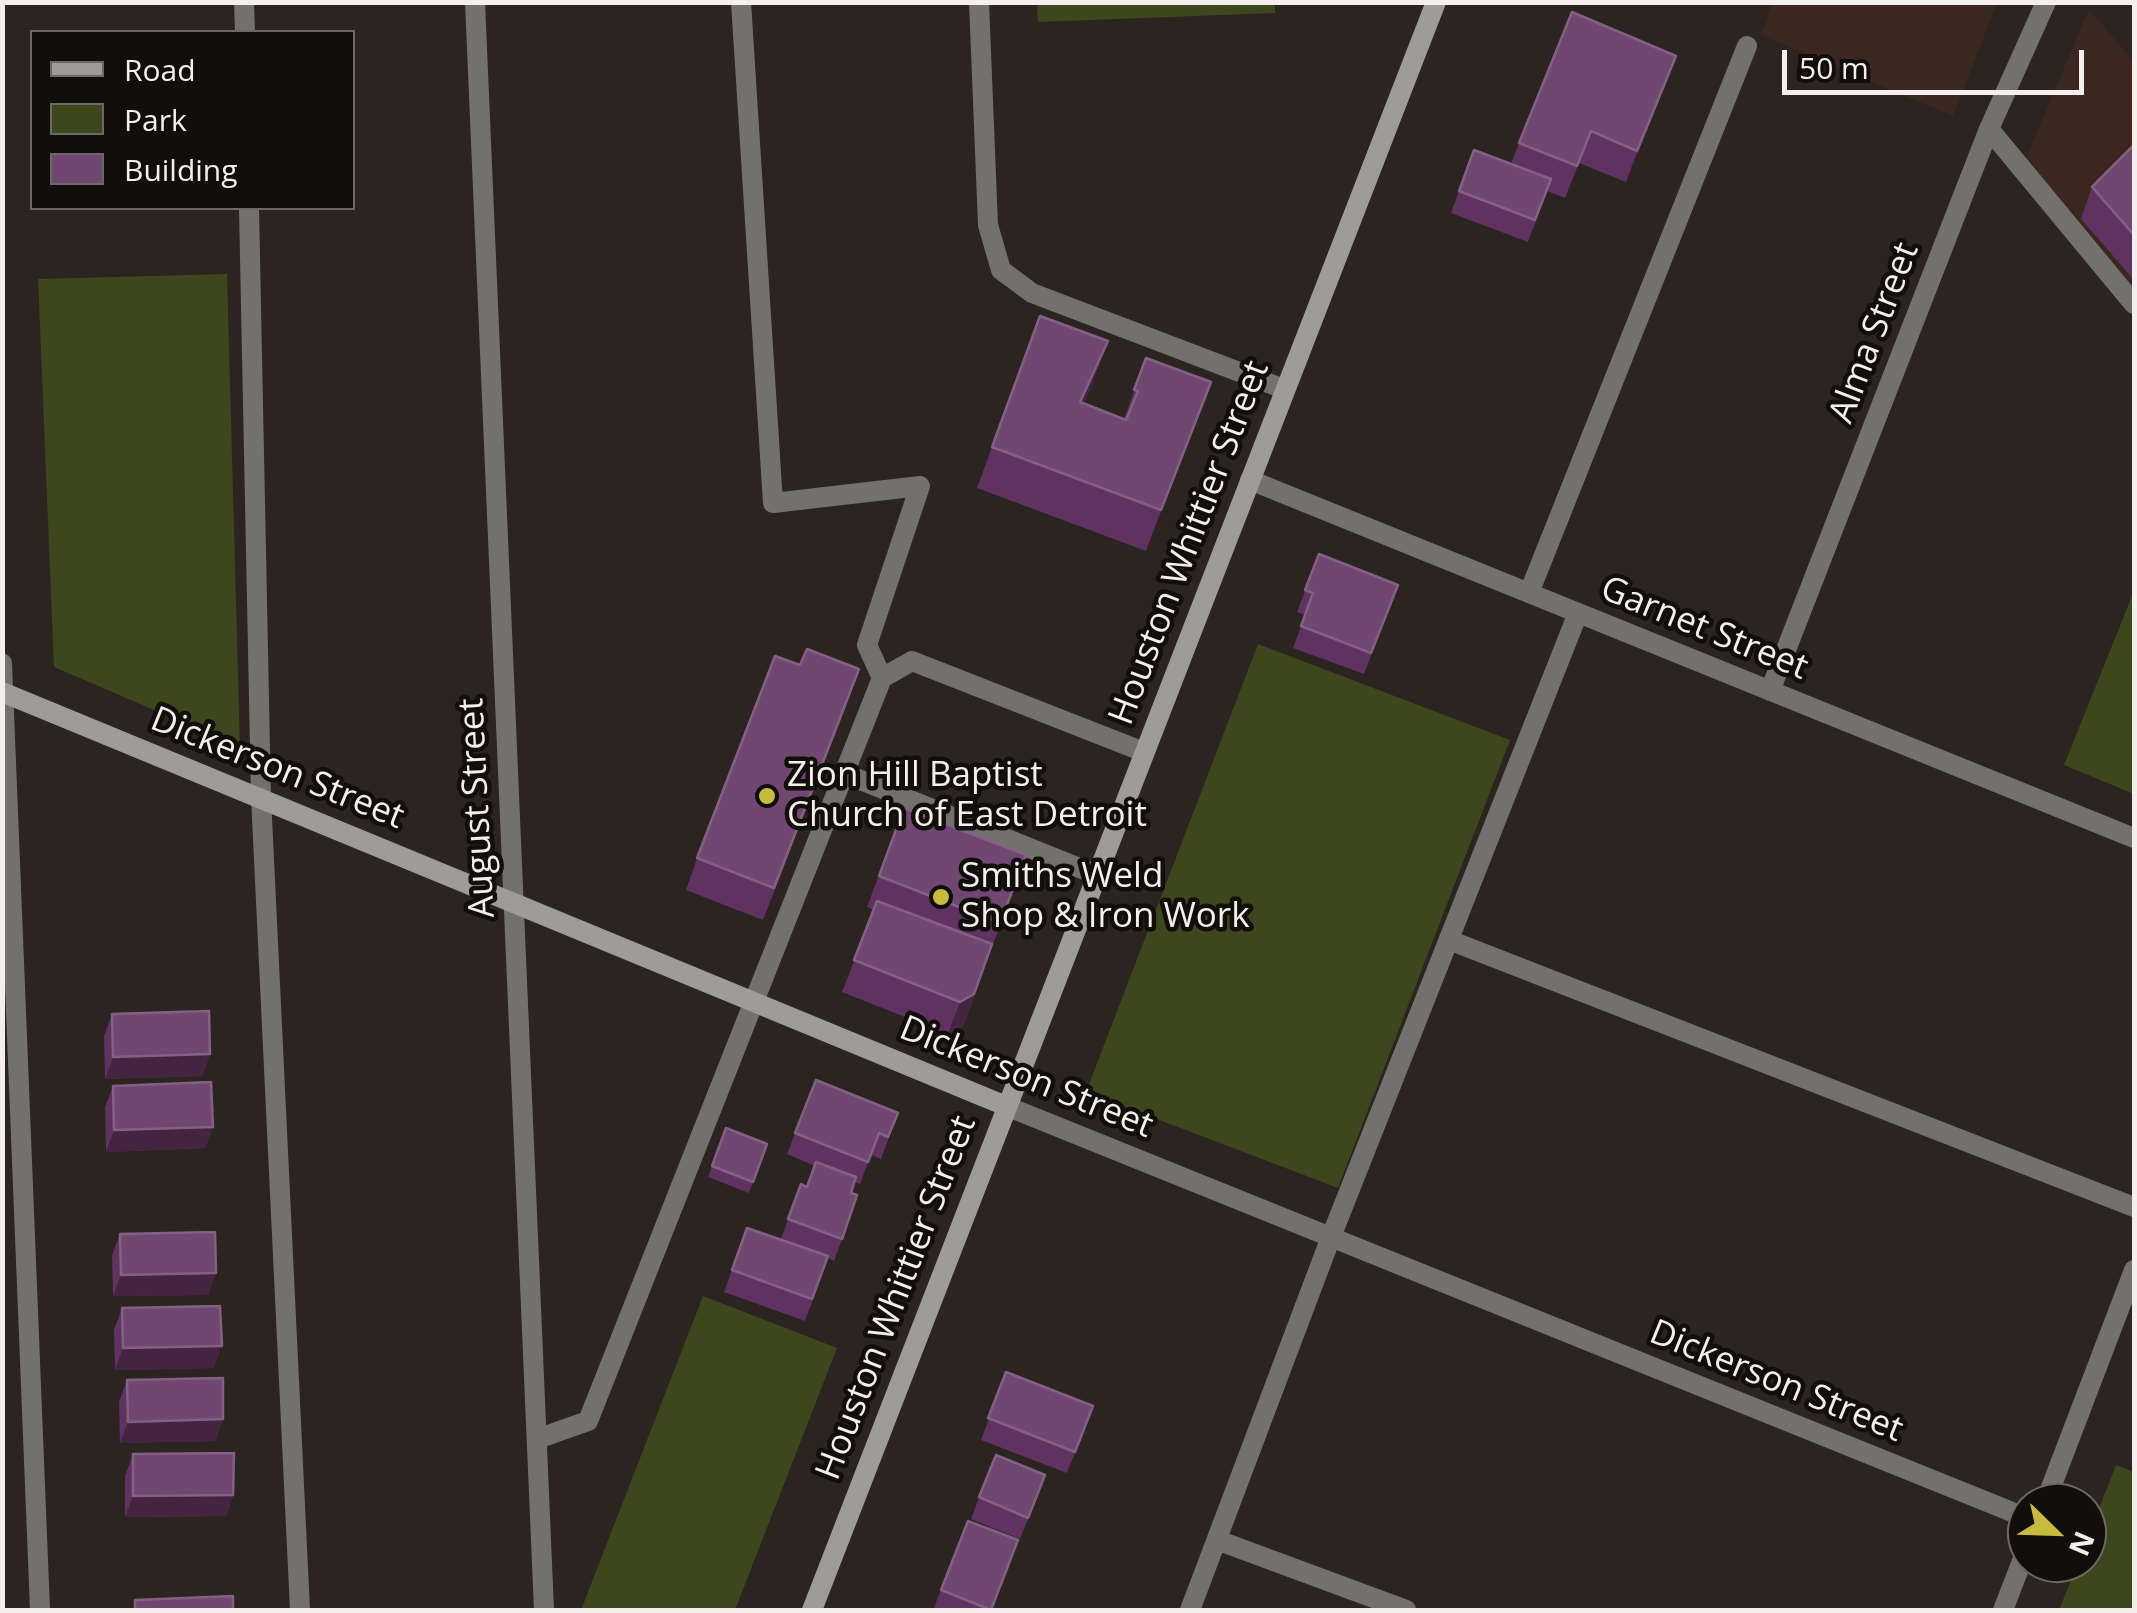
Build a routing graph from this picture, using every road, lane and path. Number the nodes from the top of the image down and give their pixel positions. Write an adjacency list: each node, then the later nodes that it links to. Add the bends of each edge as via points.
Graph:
1 (244, 2): 7 (street)
2 (475, 2): 25 (street, August Street)
3 (741, 2): 17 (street, via 774,503 920,486 867,645)
4 (980, 2): 12 (street, via 988,226 1002,270 1032,293)
5 (1436, 2): 12 (street, Houston Whittier Street)
6 (2046, 2): 9 (street, Alma Street)
7 (245, 30)
8 (1747, 46): 14 (street)
9 (1989, 130): 11 (street); 18 (street, Alma Street)
10 (249, 210): 22 (street)
11 (2134, 304)
12 (1284, 390): 13 (street, Houston Whittier Street)
13 (1250, 480): 14 (street, Garnet Street); 20 (street, Houston Whittier Street)
14 (1528, 593): 15 (street, Garnet Street)
15 (1578, 613): 18 (street, Garnet Street); 26 (street)
16 (2, 663): 19 (street)
17 (882, 678): 20 (street, via 912,661); 21 (street)
18 (1770, 691): 23 (street, Garnet Street)
19 (3, 692): 22 (street, Dickerson Street); 37 (street)
20 (1144, 752): 24 (street, Houston Whittier Street)
21 (842, 773): 24 (street); 27 (street)
22 (261, 798): 25 (street, Dickerson Street); 38 (street)
23 (2134, 838)
24 (1096, 875): 28 (street, Houston Whittier Street)
25 (514, 901): 27 (street, Dickerson Street); 32 (street, August Street)
26 (1449, 940): 29 (street); 30 (street)
27 (752, 1000): 28 (street, Dickerson Street); 32 (street, via 588,1421)
28 (1006, 1106): 30 (street, Dickerson Street); 40 (street, Houston Whittier Street)
29 (2134, 1207)
30 (1331, 1237): 34 (street, Dickerson Street); 35 (street)
31 (2134, 1270): 33 (street)
32 (537, 1439): 39 (street, August Street)
33 (2053, 1483)
34 (2007, 1510)
35 (1217, 1540): 41 (street); 42 (street)
36 (2013, 1583): 43 (street)
37 (40, 1610)
38 (300, 1610)
39 (544, 1610)
40 (812, 1610)
41 (1190, 1610)
42 (1406, 1610)
43 (2003, 1610)

